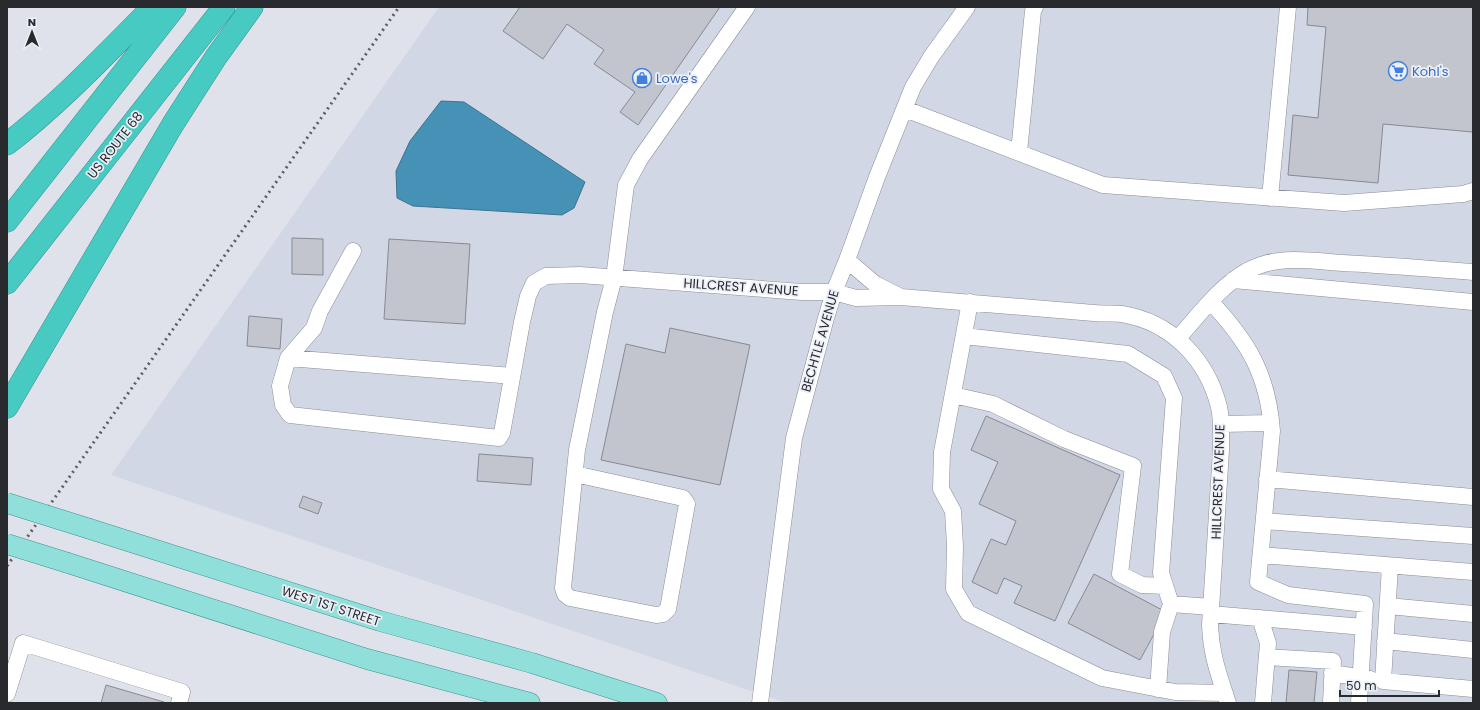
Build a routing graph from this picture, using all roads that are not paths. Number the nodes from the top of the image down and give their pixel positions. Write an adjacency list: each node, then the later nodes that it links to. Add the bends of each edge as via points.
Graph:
1 (153, 7): 10 (highway, via 69,91)
2 (175, 7): 14 (highway)
3 (224, 7): 20 (highway, US ROUTE 68)
4 (252, 7): 31 (highway, via 173,124)
5 (747, 7): 18 (street, via 640,159 626,185)
6 (967, 7): 9 (street, BECHTLE AVENUE, via 931,57 913,87)
7 (1035, 7): 11 (street)
8 (1288, 7): 13 (street)
9 (905, 109): 11 (street); 16 (street, BECHTLE AVENUE)
10 (7, 144)
11 (1019, 152): 13 (street, via 1103,185)
12 (1473, 191): 13 (street, via 1463,194 1344,203)
13 (1270, 198)
14 (7, 221)
15 (353, 251): 28 (street, via 320,311 314,328)
16 (847, 260): 21 (street, BECHTLE AVENUE); 22 (street, HILLCREST AVENUE, via 875,284)
17 (1473, 272): 19 (street, via 1297,260 1262,265)
18 (614, 278): 21 (street, HILLCREST AVENUE, via 802,292); 29 (street, HILLCREST AVENUE, via 546,276 534,283 528,296); 34 (street, via 577,450)
19 (1233, 280): 24 (street); 25 (street)
20 (7, 283)
21 (834, 292): 22 (street, HILLCREST AVENUE, via 856,298); 64 (street, BECHTLE AVENUE, via 794,438)
22 (901, 297): 23 (street, HILLCREST AVENUE)
23 (970, 302): 26 (street); 27 (street, HILLCREST AVENUE, via 1122,314 1143,320)
24 (1211, 302): 27 (street); 32 (street, via 1245,343 1257,364 1266,389)
25 (1473, 302)
26 (964, 336): 30 (street); 44 (street, via 1128,354 1164,376 1174,398 1161,573)
27 (1178, 338): 33 (street, HILLCREST AVENUE, via 1202,368 1212,387 1219,407)
28 (288, 358): 29 (street); 29 (street, HILLCREST AVENUE, via 280,386 283,405 290,415 499,438)
29 (512, 376)
30 (953, 395): 44 (street, via 993,404 1064,439 1133,466 1120,574 1142,584); 57 (street, via 942,452 941,489 953,511 954,589 968,613 1102,678)
31 (7, 407)
32 (1271, 423): 33 (street); 35 (street)
33 (1221, 424): 47 (street, HILLCREST AVENUE)
34 (575, 474): 34 (street, via 563,588 565,594 570,598 656,615 663,614 668,610 687,504 683,498)
35 (1268, 479): 36 (street); 38 (street)
36 (1473, 497)
37 (7, 503): 63 (main road, WEST 1ST STREET, bridge, via 380,621 532,663)
38 (1264, 521): 39 (street); 41 (street)
39 (1473, 536)
40 (7, 544): 62 (main road, bridge, via 367,659)
41 (1261, 555): 42 (street); 50 (street, via 1258,582 1288,595 1365,604)
42 (1390, 566): 43 (street); 46 (street)
43 (1473, 572)
44 (1165, 586): 45 (street)
45 (1171, 604): 47 (street); 57 (street, via 1162,632)
46 (1388, 606): 48 (street); 51 (street)
47 (1211, 610): 49 (street); 60 (street, HILLCREST AVENUE, via 1210,643)
48 (1473, 614)
49 (1260, 618): 50 (street); 53 (street, via 1268,643)
50 (1364, 627): 55 (street)
51 (1385, 641): 52 (street); 56 (street)
52 (1473, 650)
53 (1267, 657): 54 (street, via 1333,661); 65 (street)
54 (1332, 673): 55 (street); 66 (street)
55 (1361, 676): 56 (street); 67 (street)
56 (1383, 681): 58 (street)
57 (1158, 689): 60 (street)
58 (1473, 689)
59 (7, 694): 61 (street, via 23,642 182,692)
60 (1227, 698)
61 (179, 703)
62 (530, 703)
63 (657, 703)
64 (760, 703)
65 (1263, 703)
66 (1331, 703)
67 (1359, 703)

